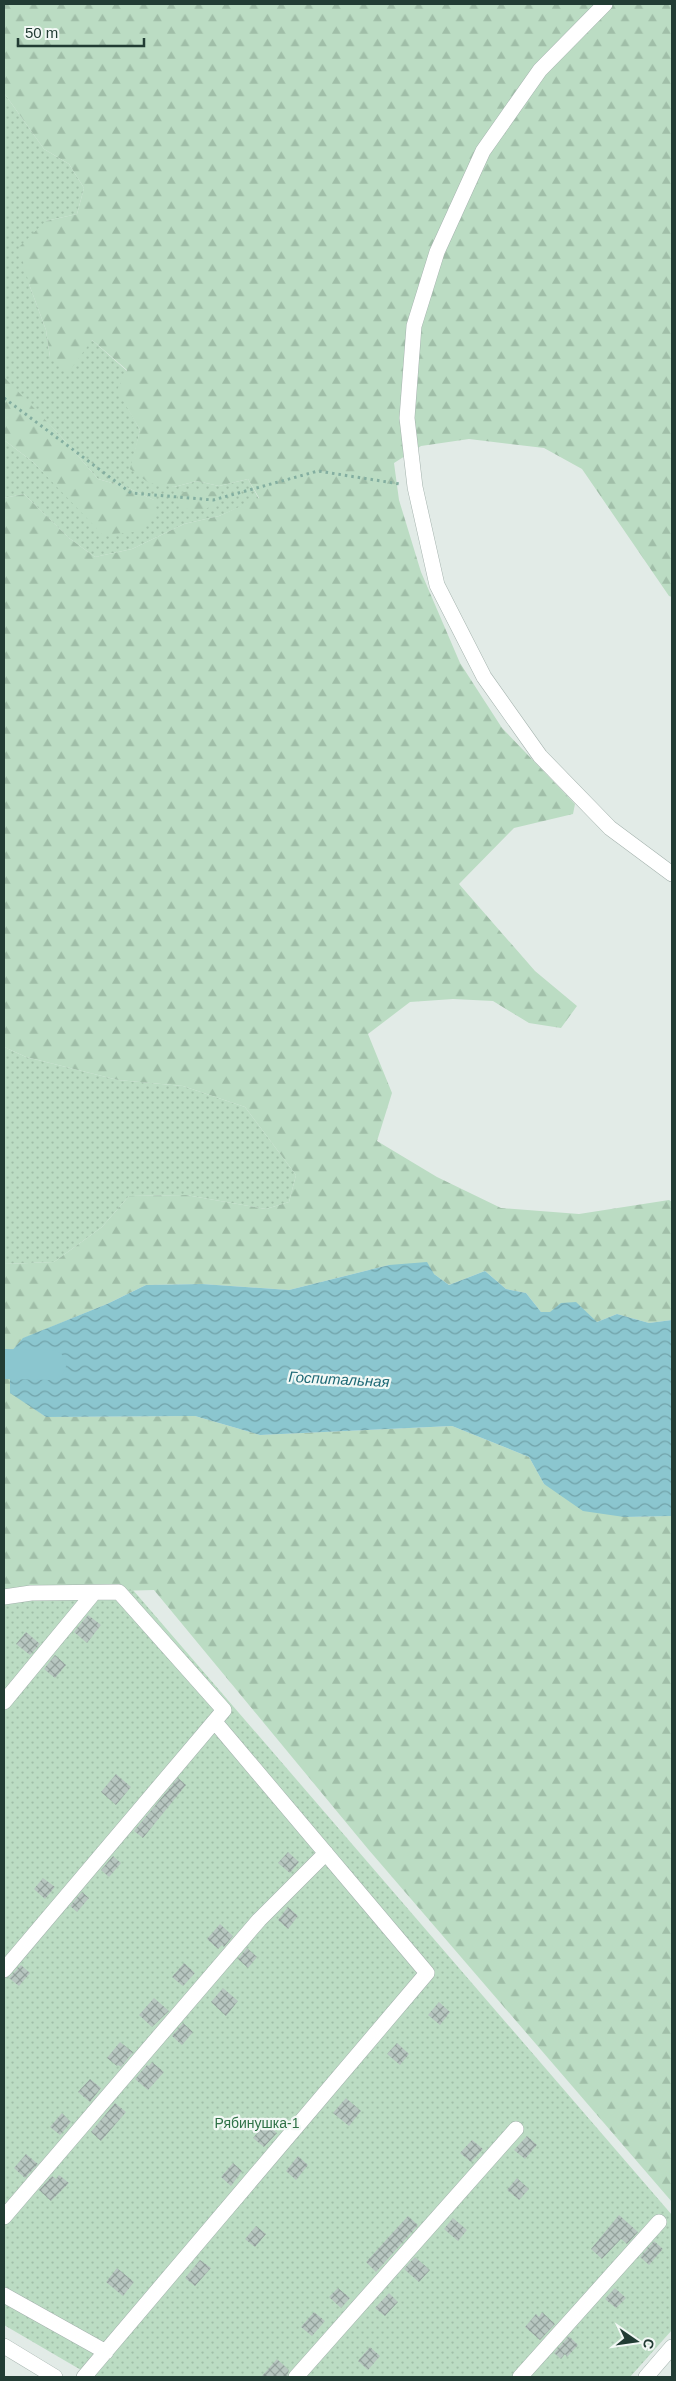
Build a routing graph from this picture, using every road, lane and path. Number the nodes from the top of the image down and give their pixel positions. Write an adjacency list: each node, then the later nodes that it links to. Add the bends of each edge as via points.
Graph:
1 (605, 4): 3 (street, via 540,70 484,151 437,252 414,326 407,418)
2 (4, 398): 3 (path, via 131,493 213,500 318,471)
3 (415, 487): 4 (street, via 437,585 484,677 540,756 610,828)
4 (672, 874)
5 (92, 1594): 6 (street, via 31,1593); 7 (street); 8 (street, via 119,1592 224,1710)
6 (4, 1597)
7 (4, 1702)
8 (215, 1722): 9 (street); 10 (street)
9 (326, 1853): 12 (street, via 259,1920); 17 (street, via 427,1973)
10 (4, 1970)
11 (516, 2129): 22 (street)
12 (4, 2217)
13 (659, 2222): 23 (street)
14 (4, 2295): 17 (street)
15 (4, 2346): 20 (street)
16 (672, 2347): 19 (street)
17 (106, 2352): 21 (street)
18 (672, 2362): 19 (street)
19 (650, 2373)
20 (55, 2377)
21 (84, 2377)
22 (296, 2377)
23 (520, 2377)

